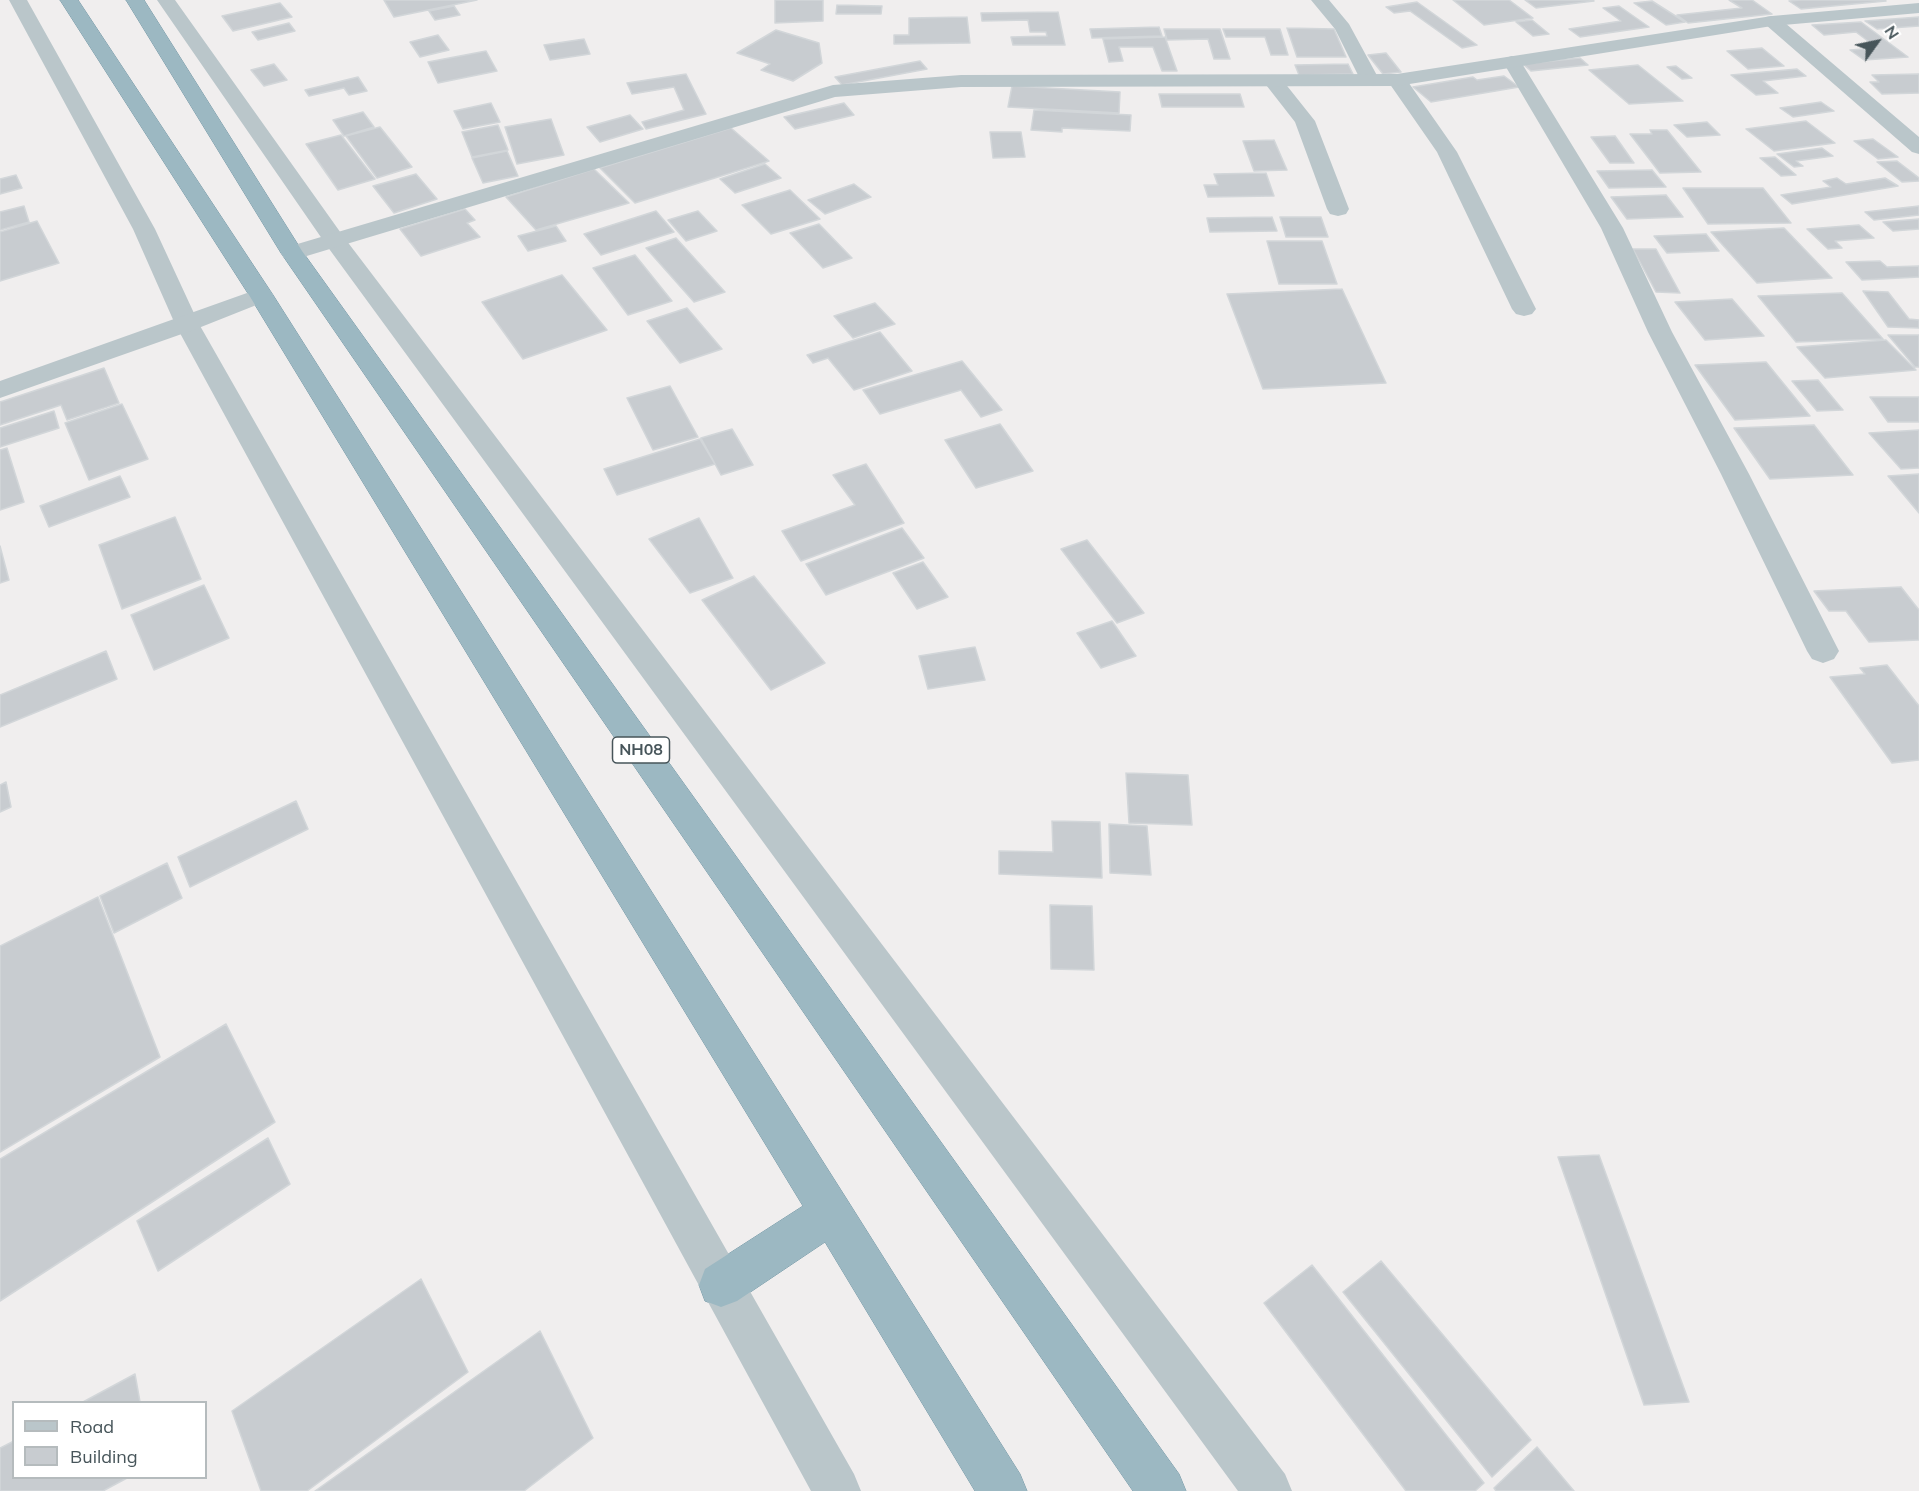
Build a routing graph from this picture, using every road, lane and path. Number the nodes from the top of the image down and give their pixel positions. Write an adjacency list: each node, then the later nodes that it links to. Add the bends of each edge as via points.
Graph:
1 (18, 0): 18 (street, via 144,229)
2 (69, 0): 16 (highway)
3 (135, 0): 15 (highway, NH08)
4 (166, 0): 14 (street)
5 (1320, 0): 11 (street, via 1343,28)
6 (1919, 8): 7 (street)
7 (1772, 21): 8 (street); 12 (street)
8 (1512, 62): 9 (street); 20 (street, via 1612,228 1660,332)
9 (1397, 80): 11 (street); 17 (street, via 1447,152)
10 (1273, 81): 11 (street); 13 (street, via 1305,121); 14 (street, via 961,81 833,91)
11 (1370, 81)
12 (1919, 148)
13 (1338, 209)
14 (335, 241): 15 (street); 26 (street)
15 (292, 253): 25 (highway, NH08)
16 (261, 295): 18 (street); 21 (highway)
17 (1524, 309)
18 (187, 324): 19 (street); 22 (street)
19 (0, 390)
20 (1823, 651)
21 (831, 1213): 22 (highway); 24 (highway)
22 (721, 1285): 23 (street)
23 (837, 1491)
24 (1003, 1491)
25 (1162, 1491)
26 (1268, 1491)

